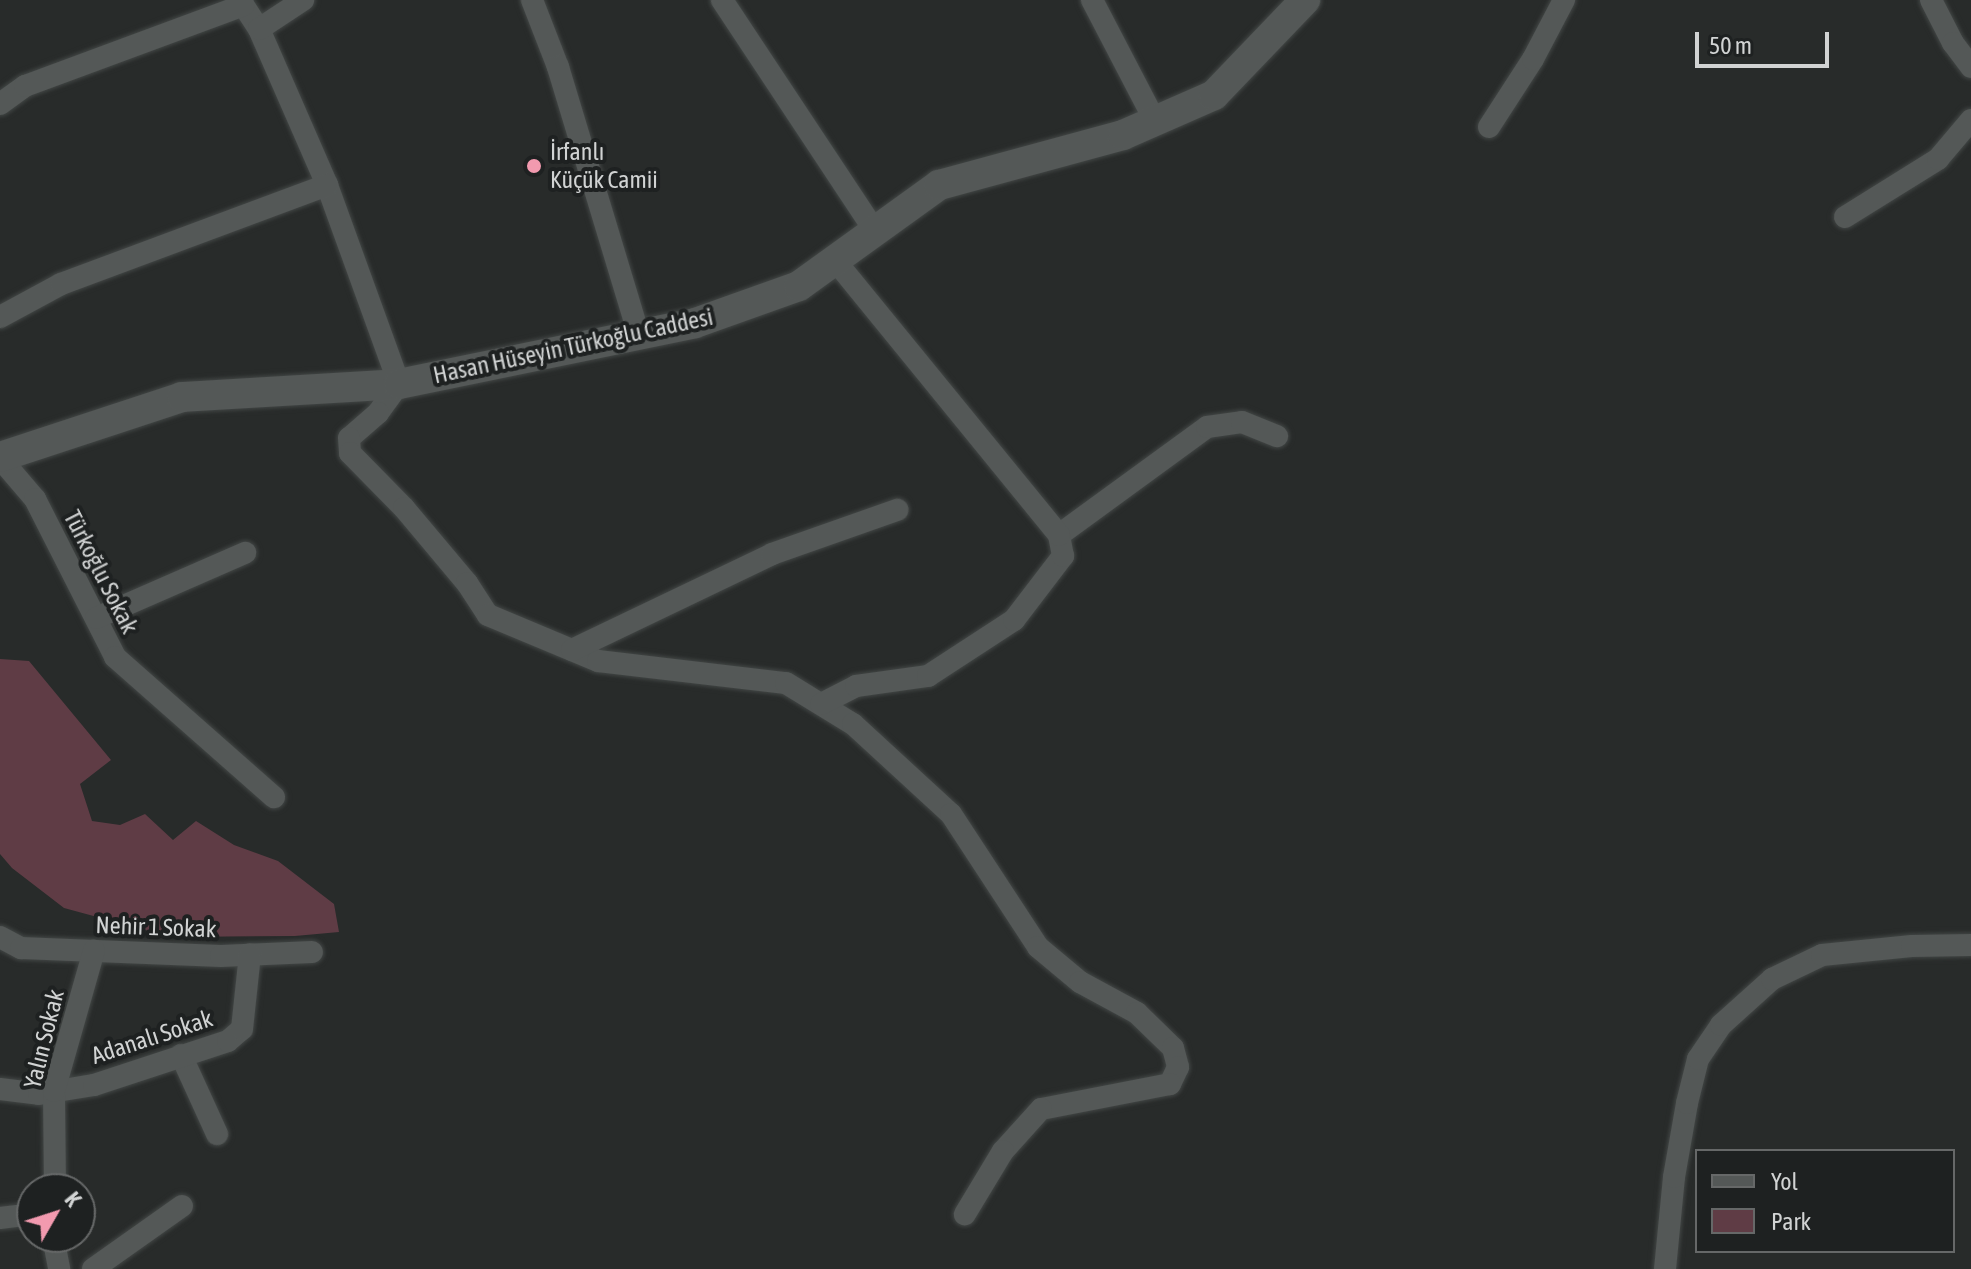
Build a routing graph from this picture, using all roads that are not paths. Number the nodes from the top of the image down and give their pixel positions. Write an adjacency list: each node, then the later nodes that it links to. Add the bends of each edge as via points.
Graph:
1 (303, 0): 9 (street)
2 (532, 0): 20 (street, via 558,67)
3 (722, 0): 17 (street)
4 (1092, 0): 13 (street)
5 (1305, 0): 13 (main road, Hasan Hüseyin Türkoğlu Caddesi, via 1214,95)
6 (1564, 0): 14 (street)
7 (1931, 0): 10 (street)
8 (242, 2): 9 (street); 11 (street, via 25,86)
9 (259, 29): 15 (street)
10 (1971, 67)
11 (0, 104)
12 (1971, 120): 16 (street, via 1938,159)
13 (1155, 121): 17 (main road, Hasan Hüseyin Türkoğlu Caddesi, via 1123,135 939,185)
14 (1489, 127)
15 (327, 185): 19 (street, via 61,284); 21 (street)
16 (1845, 217)
17 (875, 231): 18 (main road, Hasan Hüseyin Türkoğlu Caddesi)
18 (835, 260): 20 (main road, Hasan Hüseyin Türkoğlu Caddesi, via 799,286 695,323); 25 (street)
19 (0, 317)
20 (639, 335): 21 (main road, Hasan Hüseyin Türkoğlu Caddesi)
21 (399, 384): 23 (main road, Hasan Hüseyin Türkoğlu Caddesi, via 182,397); 28 (street, via 378,413 349,438 350,453 404,508 488,615)
22 (1277, 436): 25 (street, via 1242,422 1207,427)
23 (0, 457): 27 (street, Türkoğlu Sokak, via 35,499)
24 (897, 510): 28 (street, via 772,554)
25 (1059, 535): 29 (street, via 1063,556 1014,620 928,676 856,686)
26 (245, 553): 27 (street)
27 (96, 618): 30 (street, Türkoğlu Sokak, via 115,657)
28 (572, 650): 29 (street, via 598,661 786,683)
29 (821, 704): 42 (street, via 853,724 951,814 1038,947 1080,982 1137,1013 1173,1048 1178,1067 1170,1084 1041,1109 1003,1151)
30 (274, 797)
31 (0, 937): 33 (street, Nehir 1 Sokak, via 21,948)
32 (1971, 945): 44 (street, via 1822,955 1772,979 1721,1025 1698,1059 1687,1103)
33 (94, 951): 35 (street, Nehir 1 Sokak); 38 (street, Yalın Sokak)
34 (312, 952): 35 (street, Nehir 1 Sokak)
35 (250, 954): 36 (street, Adanalı Sokak, via 242,1029 228,1041)
36 (181, 1055): 38 (street, Adanalı Sokak, via 94,1085); 39 (street)
37 (0, 1089): 38 (street, Adanalı Sokak)
38 (54, 1091): 40 (street, Yalın Sokak)
39 (217, 1134)
40 (55, 1173)
41 (182, 1206): 43 (street)
42 (965, 1214)
43 (93, 1269)
44 (1665, 1269)

